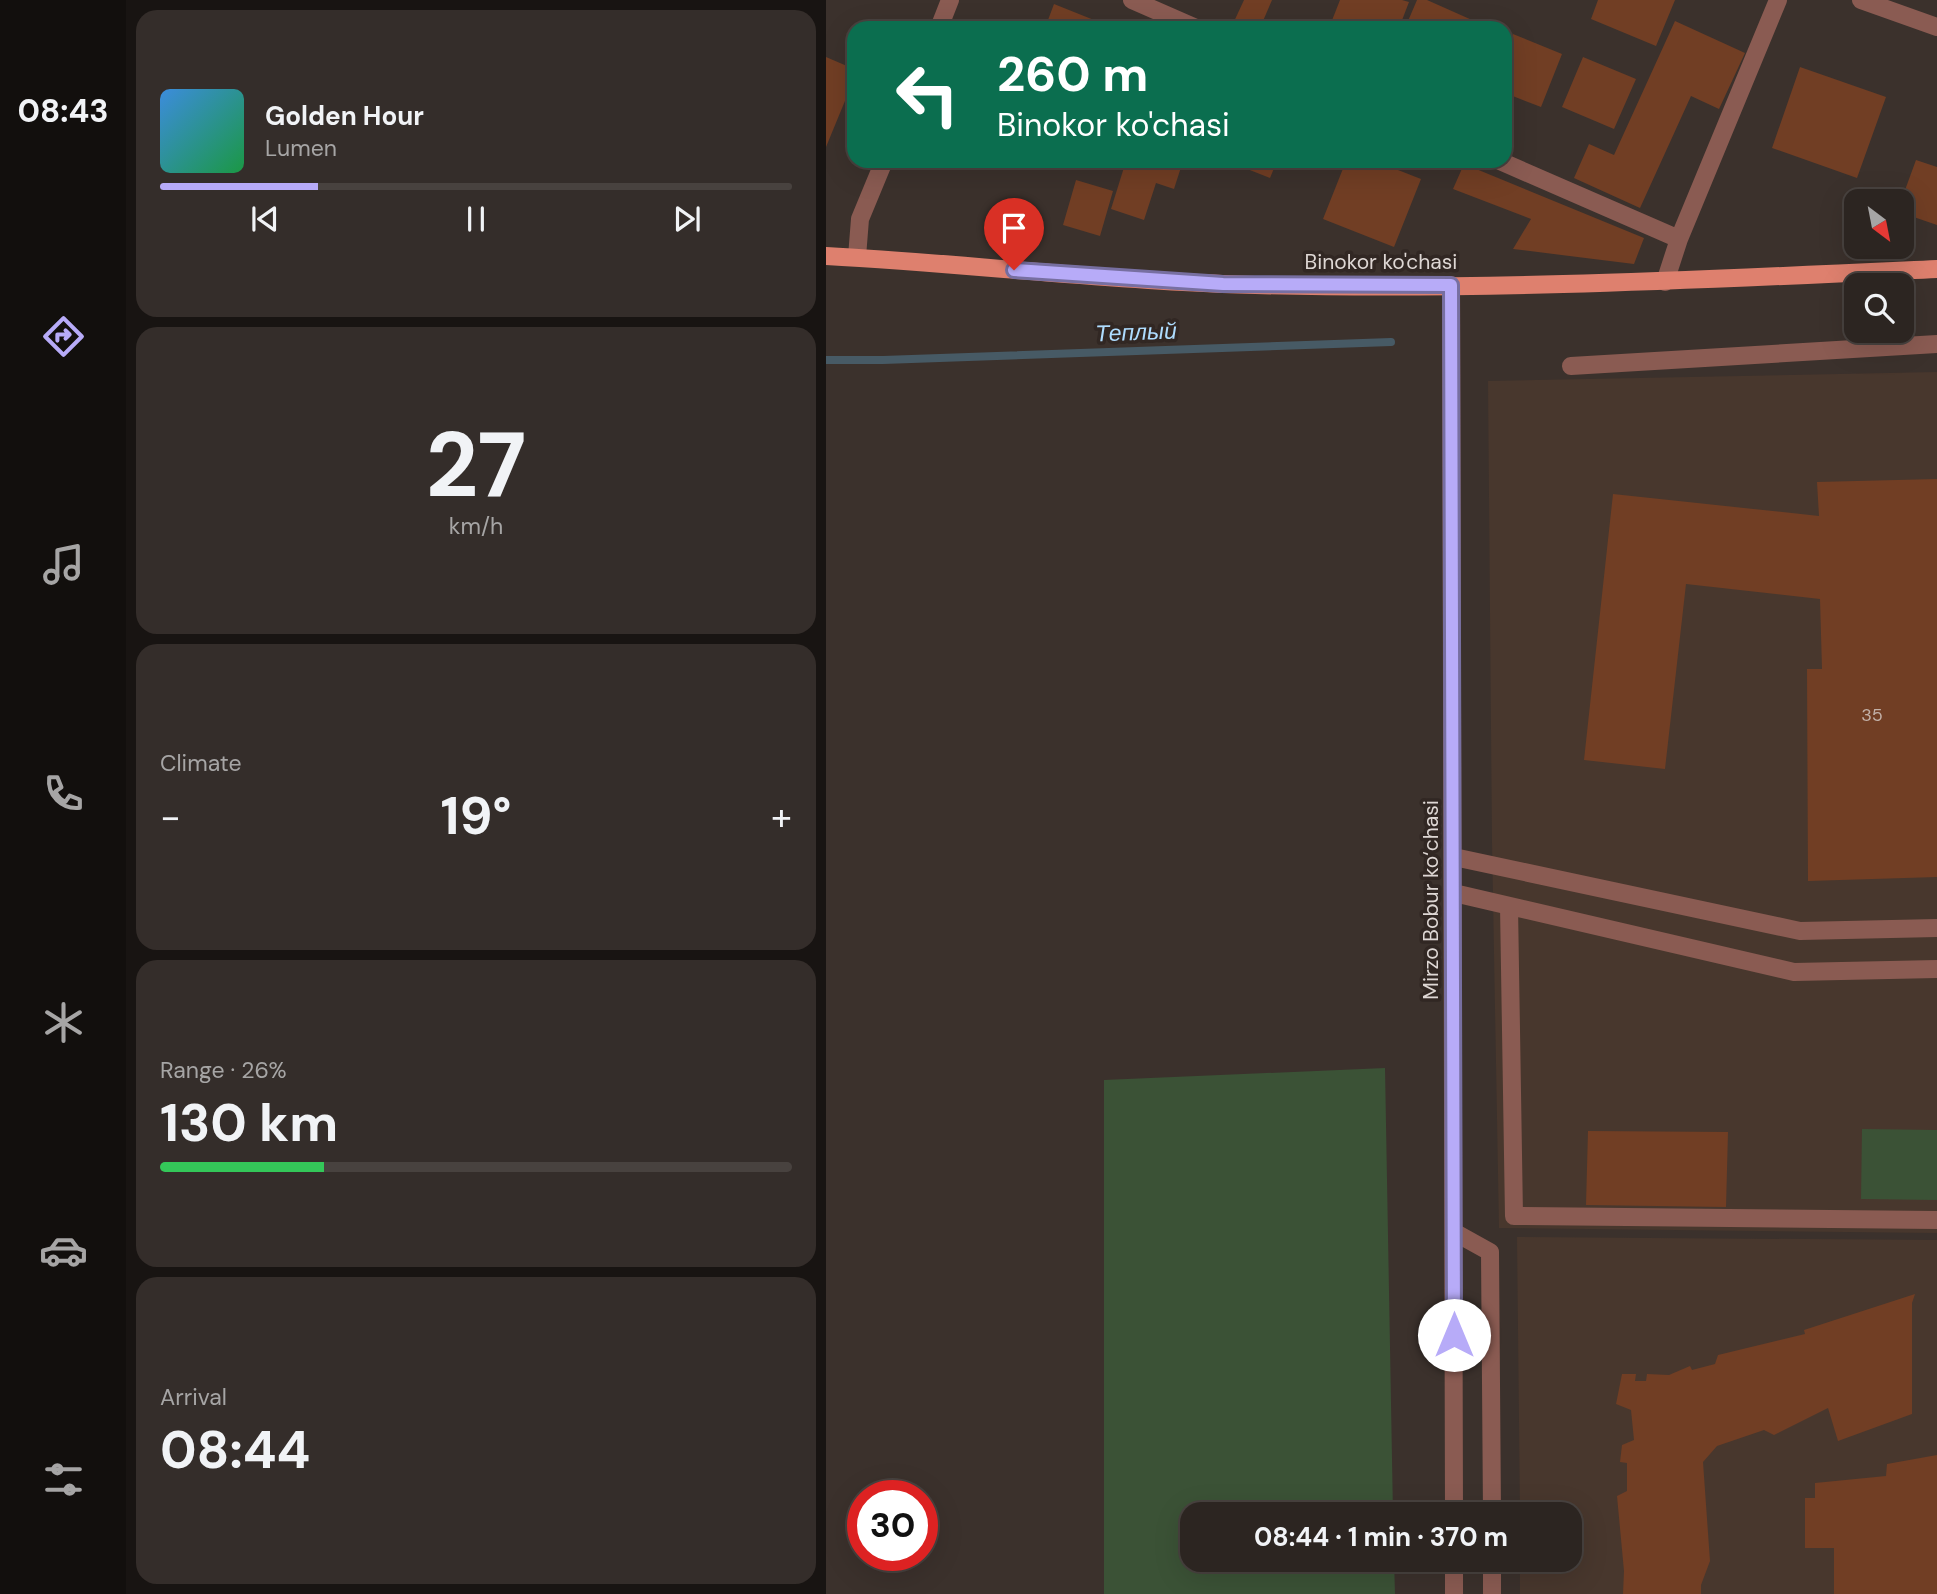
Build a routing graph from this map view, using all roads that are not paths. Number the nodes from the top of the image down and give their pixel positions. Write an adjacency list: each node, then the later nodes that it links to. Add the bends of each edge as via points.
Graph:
1 (950, 0): 5 (street)
2 (1132, 0): 6 (street)
3 (1778, 0): 10 (street)
4 (1861, 0): 7 (street)
5 (942, 21)
6 (1180, 21)
7 (1937, 27)
8 (1512, 166): 10 (street)
9 (881, 168): 12 (street, via 860,219)
10 (1679, 239): 14 (street)
11 (826, 256): 12 (main road, Binokor ko'chasi)
12 (857, 257): 15 (main road, Binokor ko'chasi, via 1197,283)
13 (1937, 269): 14 (main road, Binokor ko'chasi)
14 (1665, 282): 15 (main road, Binokor ko'chasi)
15 (1451, 285): 18 (street, Mirzo Bobur ko‘chasi)
16 (1937, 344): 17 (street)
17 (1571, 366)
18 (1454, 857): 19 (street, Mirzo Bobur ko‘chasi); 21 (street, via 1800,931)
19 (1454, 893): 20 (street); 24 (street, Mirzo Bobur ko‘chasi)
20 (1509, 905): 22 (street, via 1794,972); 23 (street, via 1514,1216)
21 (1937, 928)
22 (1937, 969)
23 (1937, 1220)
24 (1454, 1232): 25 (street, Mirzo Bobur ko‘chasi); 26 (street, via 1490,1252)
25 (1454, 1502)
26 (1492, 1502)
27 (1454, 1572): 29 (street)
28 (1492, 1572): 30 (street)
29 (1454, 1594)
30 (1492, 1594)

